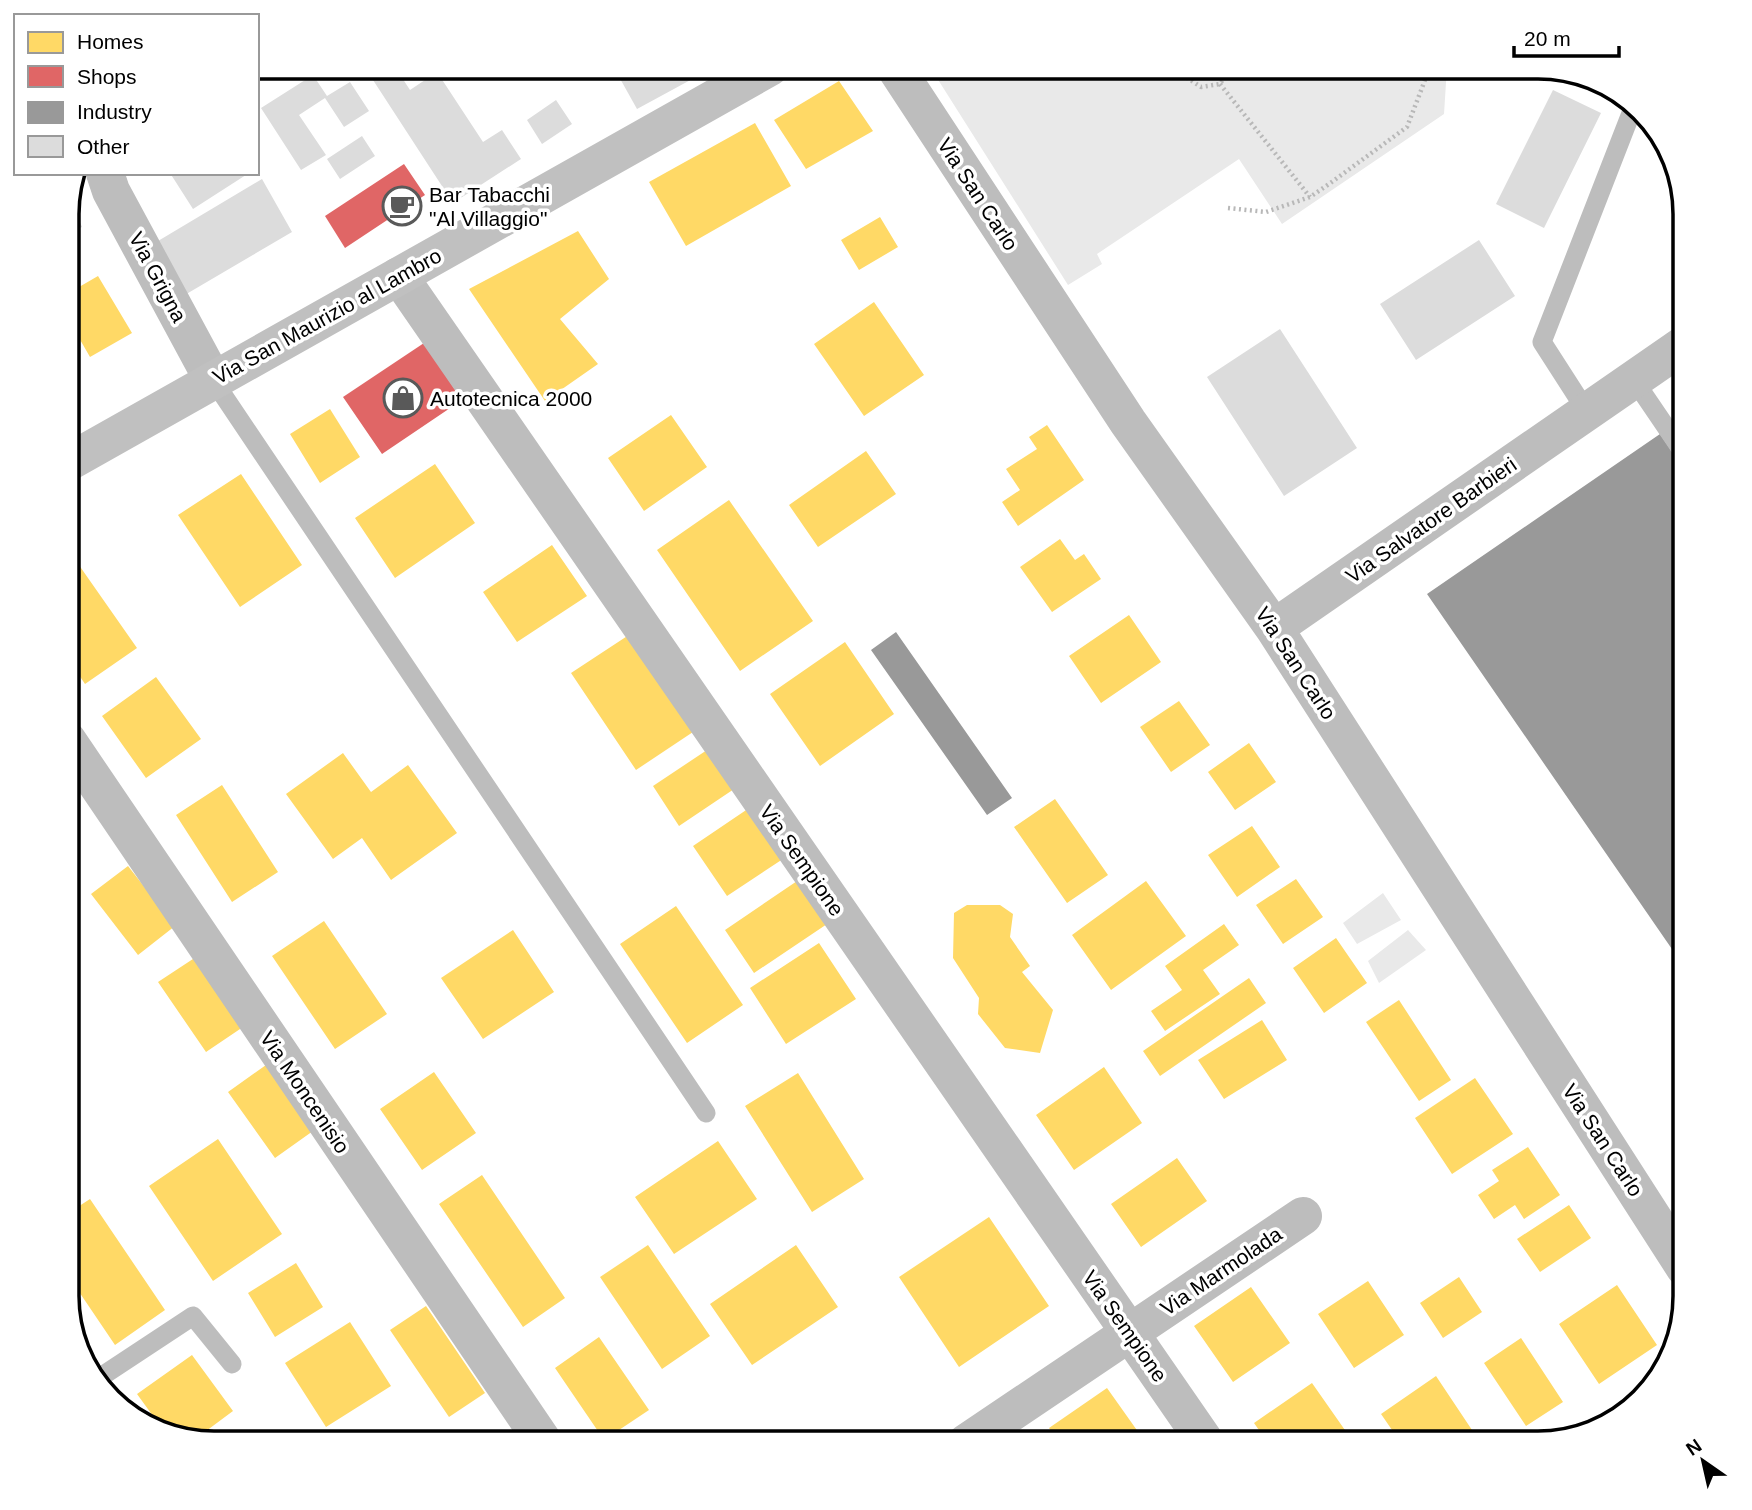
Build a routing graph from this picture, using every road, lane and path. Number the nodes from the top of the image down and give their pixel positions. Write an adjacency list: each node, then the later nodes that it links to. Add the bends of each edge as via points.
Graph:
1 (747, 79): 11 (main road, Via San Maurizio al Lambro)
2 (904, 79): 18 (street, Via San Carlo, via 1128,422)
3 (1189, 79): 6 (path, via 1201,87)
4 (1223, 79): 6 (path)
5 (1425, 79): 9 (path, via 1407,127)
6 (1220, 84): 9 (path)
7 (1630, 115): 15 (lane, via 1542,342)
8 (106, 175): 13 (street, Via Grigna)
9 (1310, 197): 10 (path, via 1266,212)
10 (1228, 208)
11 (399, 276): 13 (main road, Via San Maurizio al Lambro); 23 (street, Via Sempione)
12 (1673, 352): 14 (street, Via Salvatore Barbieri)
13 (213, 380): 17 (main road, Via San Maurizio al Lambro); 20 (lane)
14 (1633, 380): 15 (street, Via Salvatore Barbieri); 16 (lane)
15 (1587, 412): 18 (street, Via Salvatore Barbieri)
16 (1673, 438)
17 (79, 456)
18 (1274, 628): 22 (street, Via San Carlo)
19 (79, 758): 26 (street, Via Moncenisio)
20 (706, 1113)
21 (1303, 1216): 23 (street, Via Marmolada)
22 (1673, 1249)
23 (1129, 1333): 27 (street, Via Marmolada); 28 (street, Via Sempione)
24 (232, 1364): 25 (lane, via 193,1316)
25 (104, 1374)
26 (535, 1431)
27 (985, 1431)
28 (1197, 1431)

